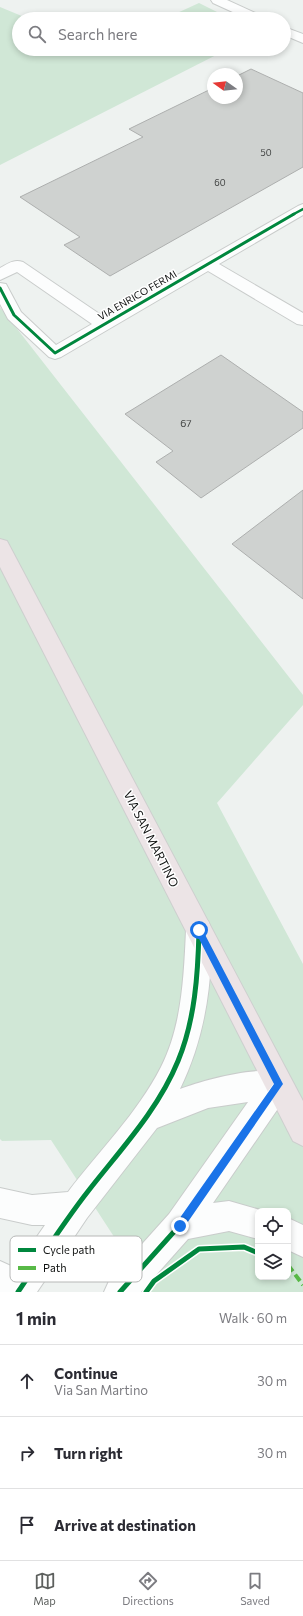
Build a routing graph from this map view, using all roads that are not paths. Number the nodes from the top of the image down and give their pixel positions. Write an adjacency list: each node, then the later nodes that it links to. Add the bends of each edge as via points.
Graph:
1 (217, 0): 2 (street)
2 (243, 12)
3 (291, 34): 4 (street)
4 (303, 39)
5 (303, 209): 6 (street, VIA ENRICO FERMI)
6 (207, 264): 9 (street); 10 (street, VIA ENRICO FERMI)
7 (0, 275): 10 (street, VIA ENRICO FERMI, via 17,265)
8 (0, 288): 10 (street, VIA ENRICO FERMI, via 14,315 55,353)
9 (303, 320)
10 (104, 324)
11 (0, 547): 12 (main road, VIA SAN MARTINO)
12 (199, 930): 13 (main road, VIA SAN MARTINO); 14 (street, via 198,979 188,1032 171,1077)
13 (278, 1084): 14 (street, via 209,1094); 15 (main road, VIA SAN MARTINO); 19 (street)
14 (147, 1117): 17 (street)
15 (303, 1131)
16 (0, 1203): 17 (street, via 32,1210)
17 (76, 1207): 21 (street)
18 (255, 1223): 19 (street, via 229,1216)
19 (180, 1226): 23 (street)
20 (291, 1235): 22 (street)
21 (56, 1236)
22 (303, 1241)
23 (142, 1268)
24 (0, 1277): 27 (street)
25 (25, 1282): 28 (street)
26 (129, 1282): 29 (street)
27 (0, 1292)
28 (18, 1292)
29 (120, 1292)

